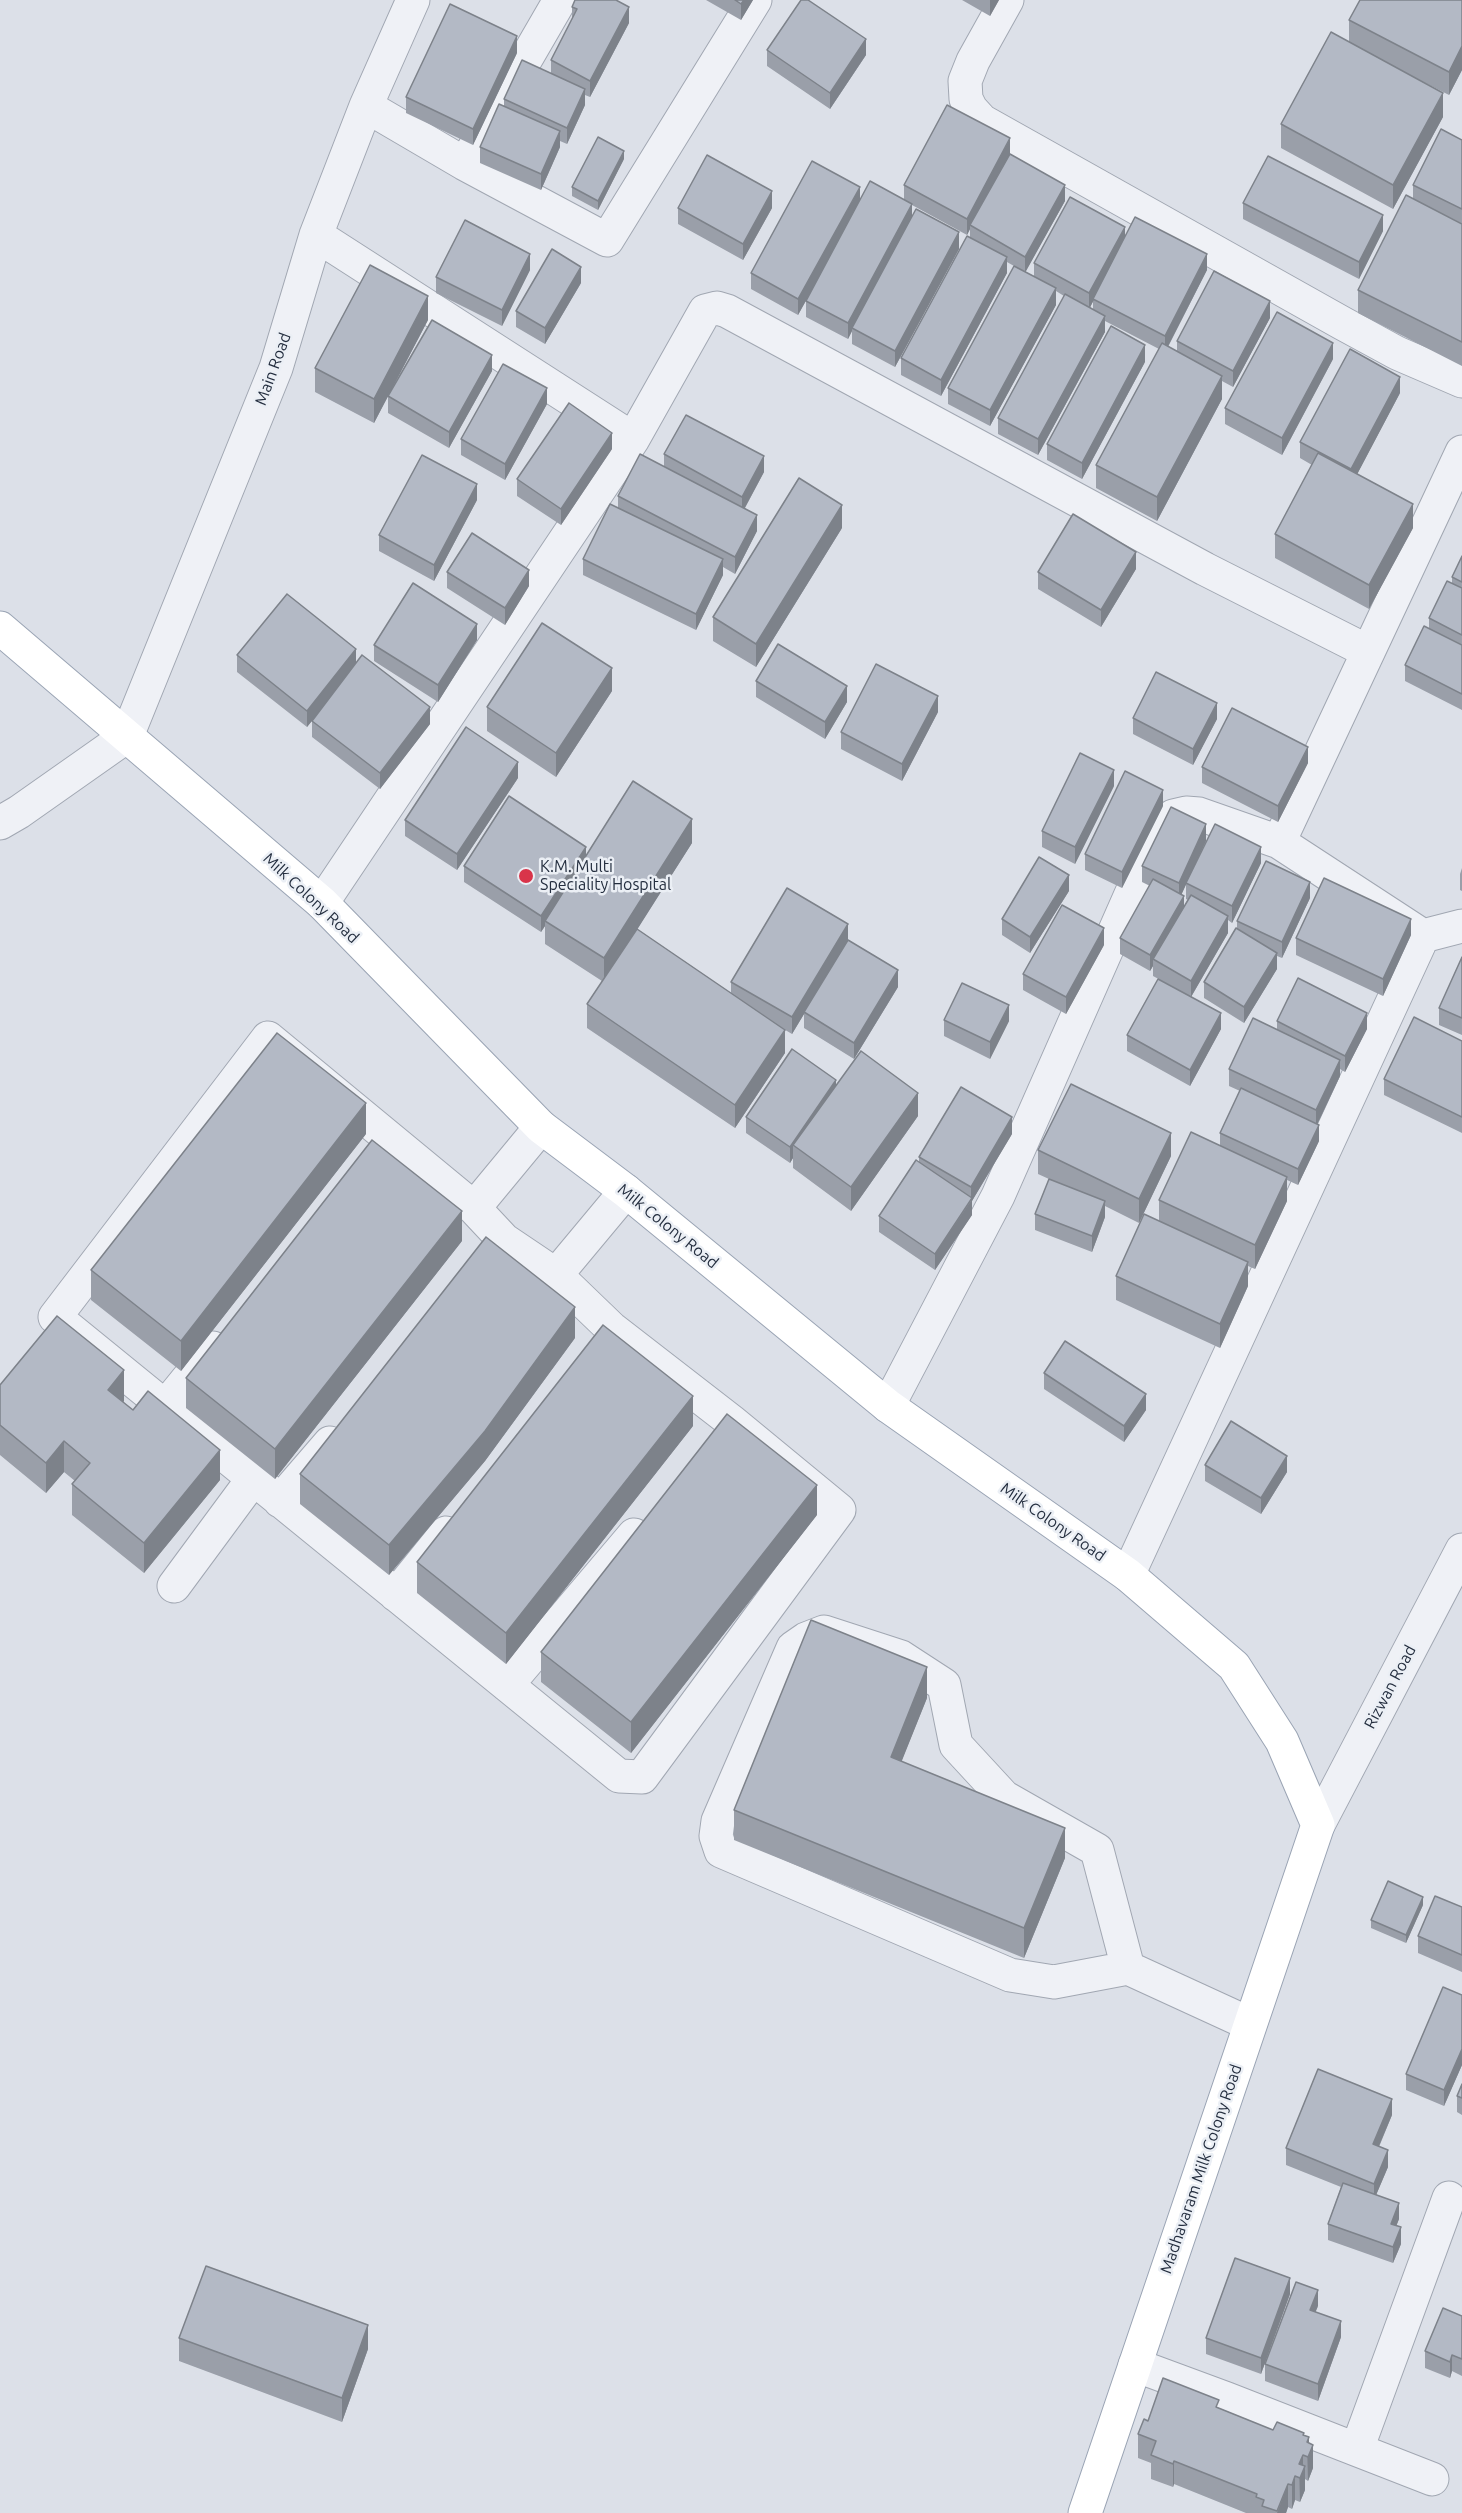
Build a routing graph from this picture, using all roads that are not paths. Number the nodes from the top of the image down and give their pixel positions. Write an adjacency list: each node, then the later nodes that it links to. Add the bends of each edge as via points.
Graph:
1 (413, 0): 5 (street, Main Road)
2 (560, 0): 6 (street)
3 (755, 0): 6 (street, via 607,240)
4 (1007, 0): 8 (street, via 965,81 966,99 982,121 1342,323)
5 (366, 105): 6 (street); 7 (street, Main Road)
6 (465, 164)
7 (316, 235): 9 (street); 13 (street, Main Road, via 276,368)
8 (1462, 381)
9 (633, 439): 12 (street, via 698,320 705,311 717,308 1205,569); 16 (street)
10 (1462, 452): 12 (street)
11 (0, 628): 13 (main road, Milk Colony Road)
12 (1367, 651): 15 (street)
13 (128, 736): 14 (street); 16 (main road, Milk Colony Road)
14 (0, 823)
15 (1279, 842): 18 (street); 30 (street, via 1199,814 1173,816 1162,824 998,1196)
16 (322, 903): 19 (main road, Milk Colony Road)
17 (1462, 926): 18 (street)
18 (1423, 936): 40 (street)
19 (541, 1127): 22 (main road, Milk Colony Road); 23 (street)
20 (387, 1136): 21 (street); 23 (street); 31 (street, via 268,1038 55,1317)
21 (365, 1163)
22 (626, 1191): 26 (street); 30 (main road, Milk Colony Road)
23 (474, 1208): 24 (street)
24 (504, 1240): 25 (street); 26 (street)
25 (481, 1267)
26 (556, 1275): 28 (street)
27 (232, 1326): 31 (street)
28 (611, 1328): 29 (street); 33 (street)
29 (589, 1356)
30 (888, 1406): 40 (main road, Milk Colony Road)
31 (165, 1407): 35 (street)
32 (350, 1420): 36 (street)
33 (731, 1421): 34 (street); 43 (street, via 840,1510 642,1777 619,1776)
34 (708, 1448)
35 (253, 1479): 36 (street); 41 (street)
36 (280, 1501): 42 (street)
37 (463, 1512): 42 (street)
38 (654, 1512): 43 (street)
39 (1462, 1550): 44 (street, Rizwan Road)
40 (1128, 1575): 44 (main road, Milk Colony Road, via 1234,1666 1282,1742)
41 (174, 1586)
42 (396, 1595): 43 (street)
43 (507, 1685)
44 (1318, 1825): 46 (main road, Madhavaram Milk Colony Road)
45 (1128, 1968): 45 (street, via 1054,1982 1010,1975 722,1851 716,1836 718,1821 793,1647 825,1632 901,1657 944,1685 956,1745 964,1754 1004,1797 1097,1850); 46 (street)
46 (1250, 2024): 48 (main road, Madhavaram Milk Colony Road)
47 (1449, 2198): 49 (street)
48 (1135, 2365): 49 (street); 51 (main road, Madhavaram Milk Colony Road)
49 (1357, 2449): 50 (street)
50 (1432, 2479)
51 (1085, 2513)

